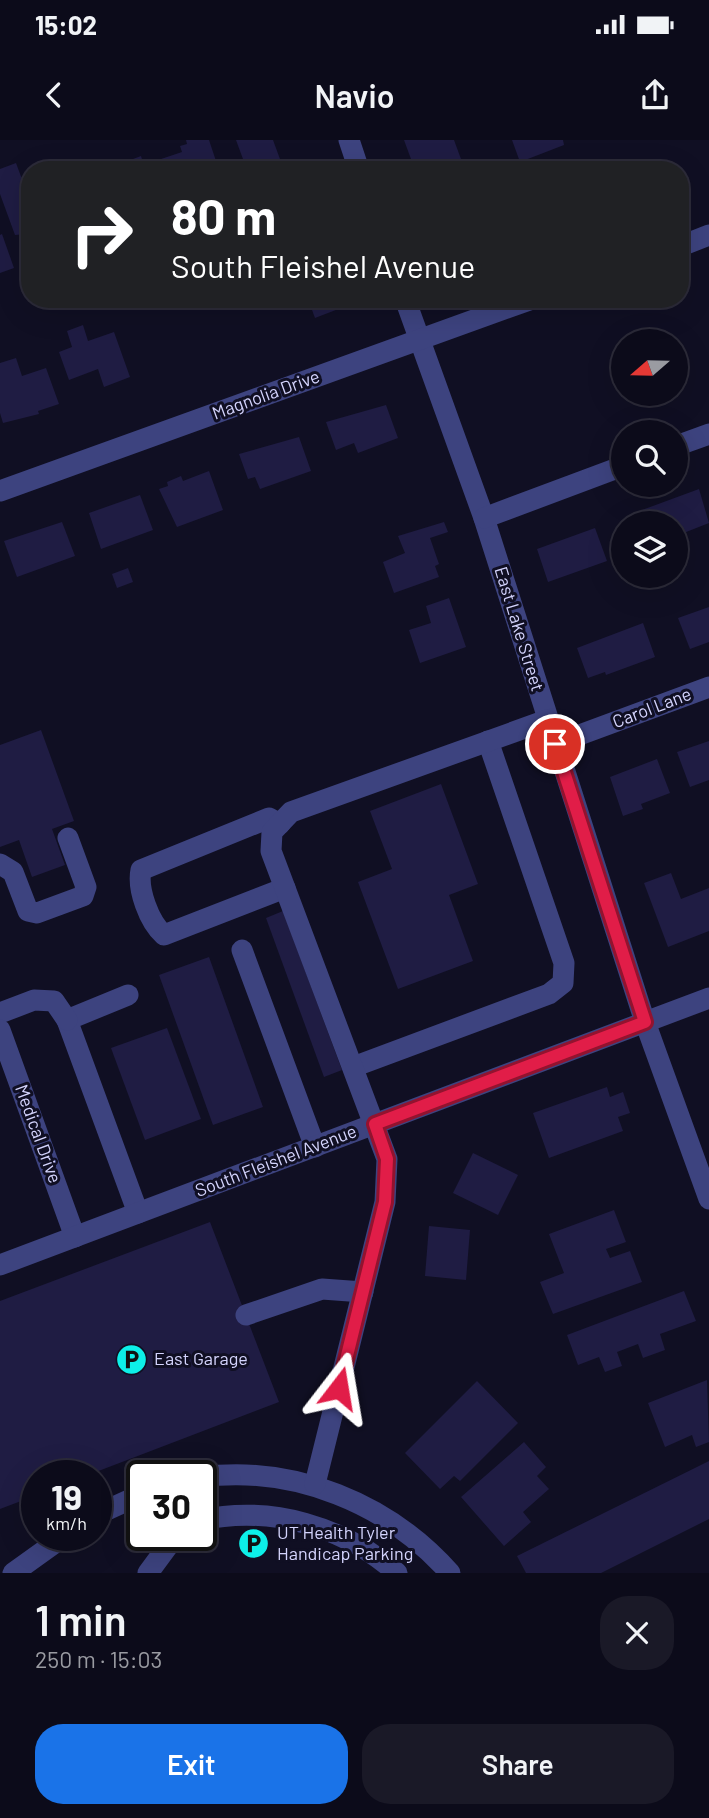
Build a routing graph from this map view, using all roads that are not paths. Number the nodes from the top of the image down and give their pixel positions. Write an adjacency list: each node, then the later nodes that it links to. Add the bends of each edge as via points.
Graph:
1 (349, 140): 2 (street)
2 (356, 161)
3 (709, 236): 4 (street)
4 (689, 243)
5 (408, 308): 7 (street, East Lake Street)
6 (507, 308): 7 (street, Magnolia Drive)
7 (419, 340): 11 (street, Magnolia Drive); 12 (street, East Lake Street)
8 (709, 434): 9 (street)
9 (688, 442)
10 (611, 470): 12 (street)
11 (0, 491)
12 (484, 518): 14 (street, East Lake Street)
13 (709, 687): 16 (street, Carol Lane)
14 (547, 720): 15 (street); 16 (street, East Lake Street)
15 (488, 741): 17 (street, via 291,812); 28 (street, via 564,963 563,983 549,994)
16 (555, 744): 26 (street, East Lake Street)
17 (280, 824): 20 (street, via 272,832 271,851); 20 (street, via 269,818 256,823 141,870 139,881 155,927 164,935)
18 (68, 838): 19 (street, via 86,887 83,896 71,901 37,913 28,911 13,872)
19 (0, 864)
20 (285, 888): 28 (street)
21 (242, 950): 30 (street)
22 (128, 995): 25 (street)
23 (709, 998): 26 (street, South Fleishel Avenue)
24 (0, 1013): 25 (street, via 34,1000 54,1001)
25 (67, 1020): 32 (street)
26 (645, 1022): 29 (street, South Fleishel Avenue); 31 (street, East Lake Street)
27 (0, 1030): 33 (street, Medical Drive)
28 (353, 1067): 29 (street)
29 (375, 1124): 30 (street, South Fleishel Avenue); 35 (street, via 387,1159 387,1188)
30 (314, 1147): 32 (street, South Fleishel Avenue)
31 (709, 1199)
32 (138, 1213): 33 (street, South Fleishel Avenue)
33 (75, 1237): 34 (street, South Fleishel Avenue)
34 (0, 1265)
35 (363, 1292): 36 (street, via 322,1289); 38 (street)
36 (246, 1315)
37 (217, 1477): 38 (street, via 275,1477)
38 (315, 1484): 45 (street, via 390,1521)
39 (217, 1518): 44 (street, via 258,1514 299,1520 337,1535)
40 (44, 1551): 42 (street)
41 (164, 1551): 43 (street)
42 (13, 1573)
43 (148, 1573)
44 (397, 1573)
45 (450, 1573)

